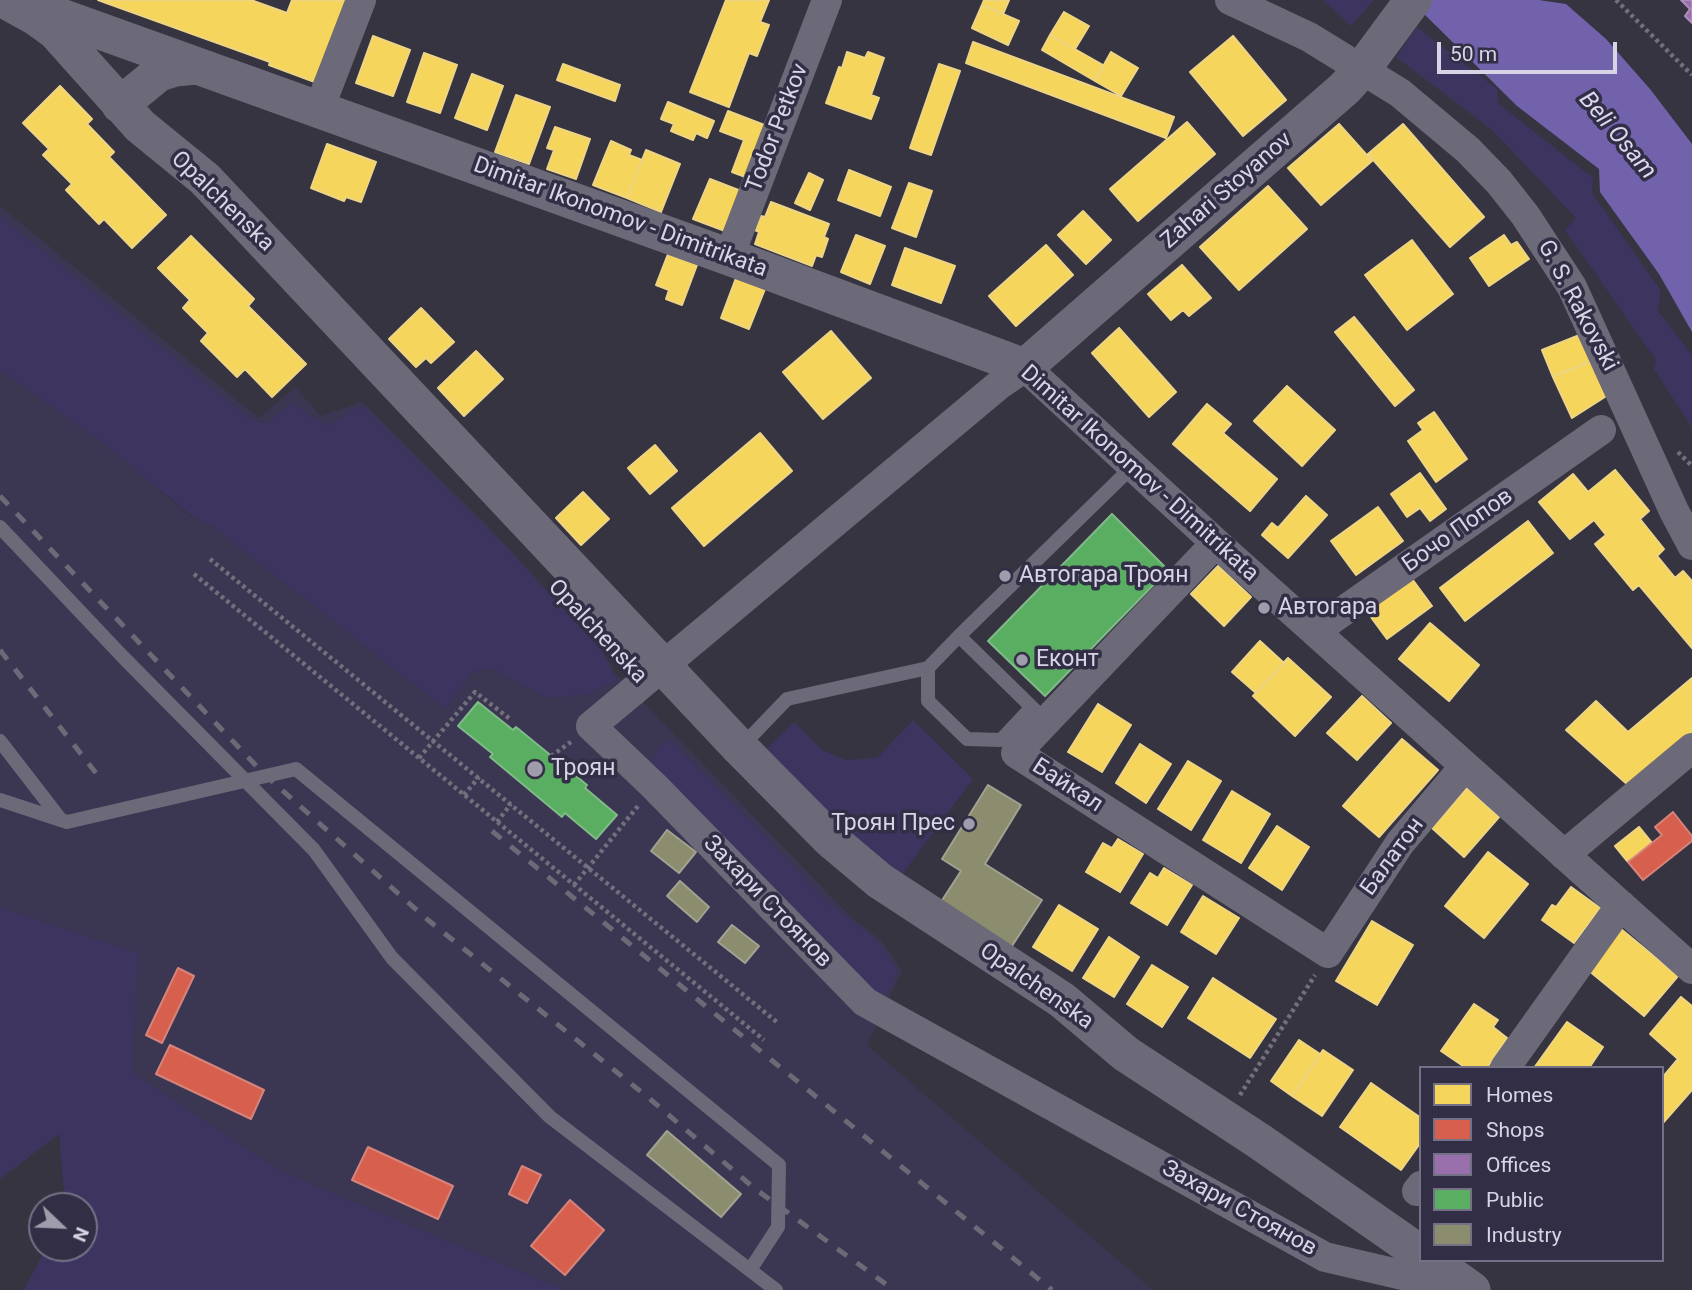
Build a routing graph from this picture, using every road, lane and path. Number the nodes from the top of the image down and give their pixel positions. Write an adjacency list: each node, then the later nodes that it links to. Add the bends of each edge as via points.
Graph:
1 (5, 0): 12 (street, via 55,31)
2 (13, 0): 9 (street, Dimitar Ikonomov - Dimitrikata)
3 (361, 0): 11 (street)
4 (827, 0): 13 (street, Todor Petkov)
5 (1230, 0): 8 (street, G. S. Rakovski, via 1309,37)
6 (1413, 0): 8 (street, Zahari Stoyanov)
7 (1616, 0): 10 (path)
8 (1371, 57): 14 (street, Zahari Stoyanov, via 1345,88); 19 (street, G. S. Rakovski, via 1400,93 1468,150 1550,250 1591,326)
9 (197, 66): 11 (street, Dimitar Ikonomov - Dimitrikata); 12 (street, Dimitar Ikonomov - Dimitrikata, via 159,73)
10 (1692, 78)
11 (319, 109): 13 (street, Dimitar Ikonomov - Dimitrikata)
12 (130, 115): 29 (street, Opalchenska, via 205,179); 49 (street, Opalchenska, via 186,195 813,857 864,901 1047,1020)
13 (729, 257): 14 (street, Dimitar Ikonomov - Dimitrikata)
14 (1025, 367): 16 (street, Dimitar Ikonomov - Dimitrikata); 35 (street, Захари Стоянов, bridge, via 592,726)
15 (1601, 430): 22 (street, Бочо Попов)
16 (1133, 466): 18 (street, Dimitar Ikonomov - Dimitrikata); 23 (lane)
17 (0, 527): 34 (lane)
18 (1216, 543): 22 (street, Dimitar Ikonomov - Dimitrikata); 25 (street, Байкал)
19 (1692, 545)
20 (210, 559): 28 (path)
21 (194, 574): 31 (path)
22 (1315, 631): 32 (street, Dimitar Ikonomov - Dimitrikata)
23 (959, 636): 24 (lane); 25 (lane)
24 (928, 668): 25 (lane, via 928,701 967,739 1001,740); 29 (lane, via 787,699)
25 (1038, 715): 45 (street, Байкал, via 1016,753)
26 (510, 719): 28 (path, via 475,692)
27 (0, 741): 39 (lane)
28 (434, 741): 31 (path); 33 (path)
29 (740, 748): 49 (street, Opalchenska, via 830,839 880,881 1062,1000)
30 (1692, 748): 41 (street)
31 (419, 758): 36 (path)
32 (1465, 766): 41 (street, Dimitar Ikonomov - Dimitrikata); 45 (street, Балатон, via 1400,843)
33 (478, 778): 36 (path); 38 (path)
34 (246, 781): 39 (lane); 54 (lane, via 314,849 392,958 550,1117); 54 (lane, via 296,769 779,1165 778,1227)
35 (654, 786): 42 (path); 56 (street, Захари Стоянов, via 865,1002 1325,1257)
36 (464, 795): 40 (path)
37 (0, 800): 39 (lane)
38 (511, 804): 40 (path); 42 (path)
39 (61, 820)
40 (497, 822): 43 (path)
41 (1564, 855): 44 (street, Dimitar Ikonomov - Dimitrikata)
42 (589, 867): 43 (path); 47 (path)
43 (574, 885): 48 (path)
44 (1621, 905): 46 (street, Dimitar Ikonomov - Dimitrikata); 50 (street)
45 (1328, 953): 51 (path)
46 (1692, 969)
47 (778, 1023)
48 (764, 1041)
49 (1126, 1054): 51 (street, Opalchenska)
50 (1506, 1066)
51 (1225, 1118): 52 (street, Opalchenska)
52 (1419, 1253)
53 (1433, 1262): 56 (street)
54 (750, 1269): 55 (lane)
55 (776, 1290)
56 (1470, 1290)

